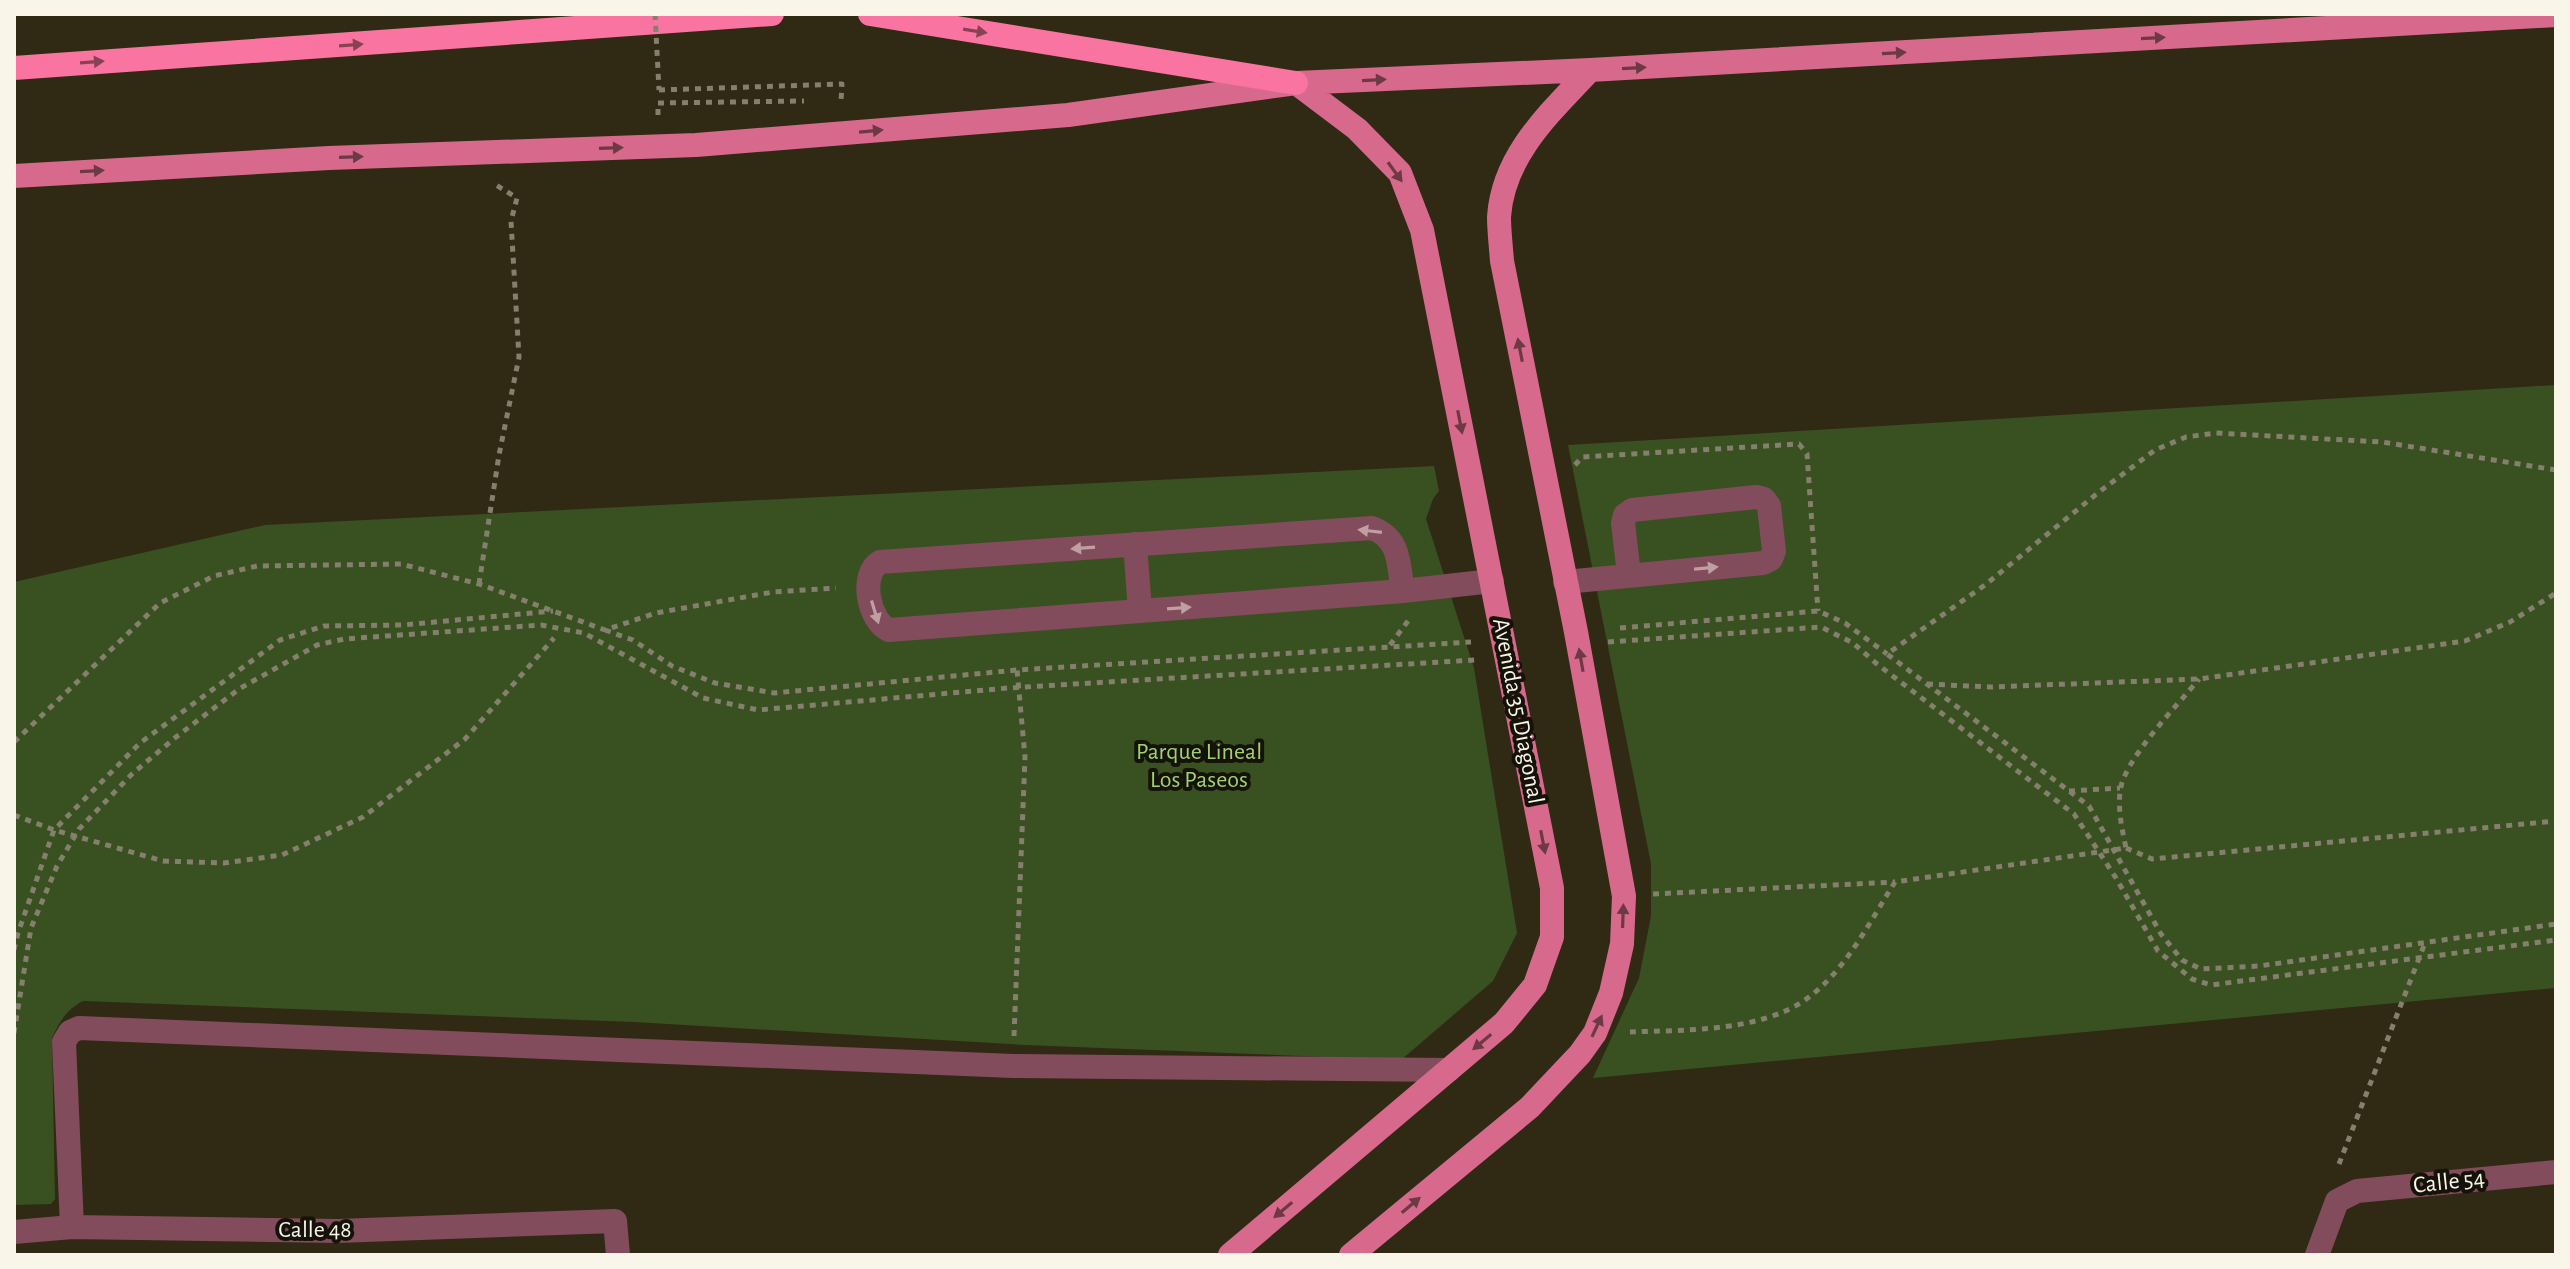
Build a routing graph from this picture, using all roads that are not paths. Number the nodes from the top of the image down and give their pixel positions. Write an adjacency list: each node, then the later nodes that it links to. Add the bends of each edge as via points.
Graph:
1 (772, 14): 4 (highway, one-way to 1)
2 (870, 14): 6 (highway, one-way to 6)
3 (2556, 15): 5 (main road, one-way to 3)
4 (14, 68)
5 (1590, 70): 6 (main road, one-way to 5); 11 (main road, one-way to 5, via 1502,261 1499,216 1510,168 1534,130)
6 (1296, 83): 7 (main road, one-way to 6, via 696,145 1068,115); 10 (main road, Avenida 35 Diagonal, one-way to 10, via 1357,129 1400,173 1422,230)
7 (14, 176)
8 (1135, 544): 12 (street, one-way to 8, via 1396,549 1386,534 1372,528); 13 (street); 13 (street, one-way to 13, via 880,562 869,574 869,585 874,618 889,630)
9 (1629, 575): 9 (street, one-way to 9, via 1763,563 1774,551 1769,506 1756,497 1632,510 1623,523); 11 (street)
10 (1492, 581): 12 (street); 14 (main road, Avenida 35 Diagonal, one-way to 14, via 1552,888 1552,937 1535,985 1504,1023)
11 (1565, 582): 23 (main road, one-way to 11, via 1530,1107 1595,1033 1611,993 1622,944 1624,896)
12 (1403, 591): 13 (street, one-way to 12)
13 (1140, 611)
14 (1449, 1070): 16 (street, via 1013,1066 79,1028 64,1042); 22 (main road, Avenida 35 Diagonal, one-way to 22)
15 (2556, 1172): 24 (street, Calle 54, via 2357,1191 2340,1199)
16 (72, 1227): 17 (street, Calle 48); 19 (street, Calle 48)
17 (43, 1230): 18 (street, Calle 48); 20 (street)
18 (14, 1232)
19 (338, 1243): 21 (street, Calle 48, via 615,1221)
20 (44, 1255)
21 (618, 1255)
22 (1230, 1255)
23 (1351, 1255)
24 (2317, 1255)

